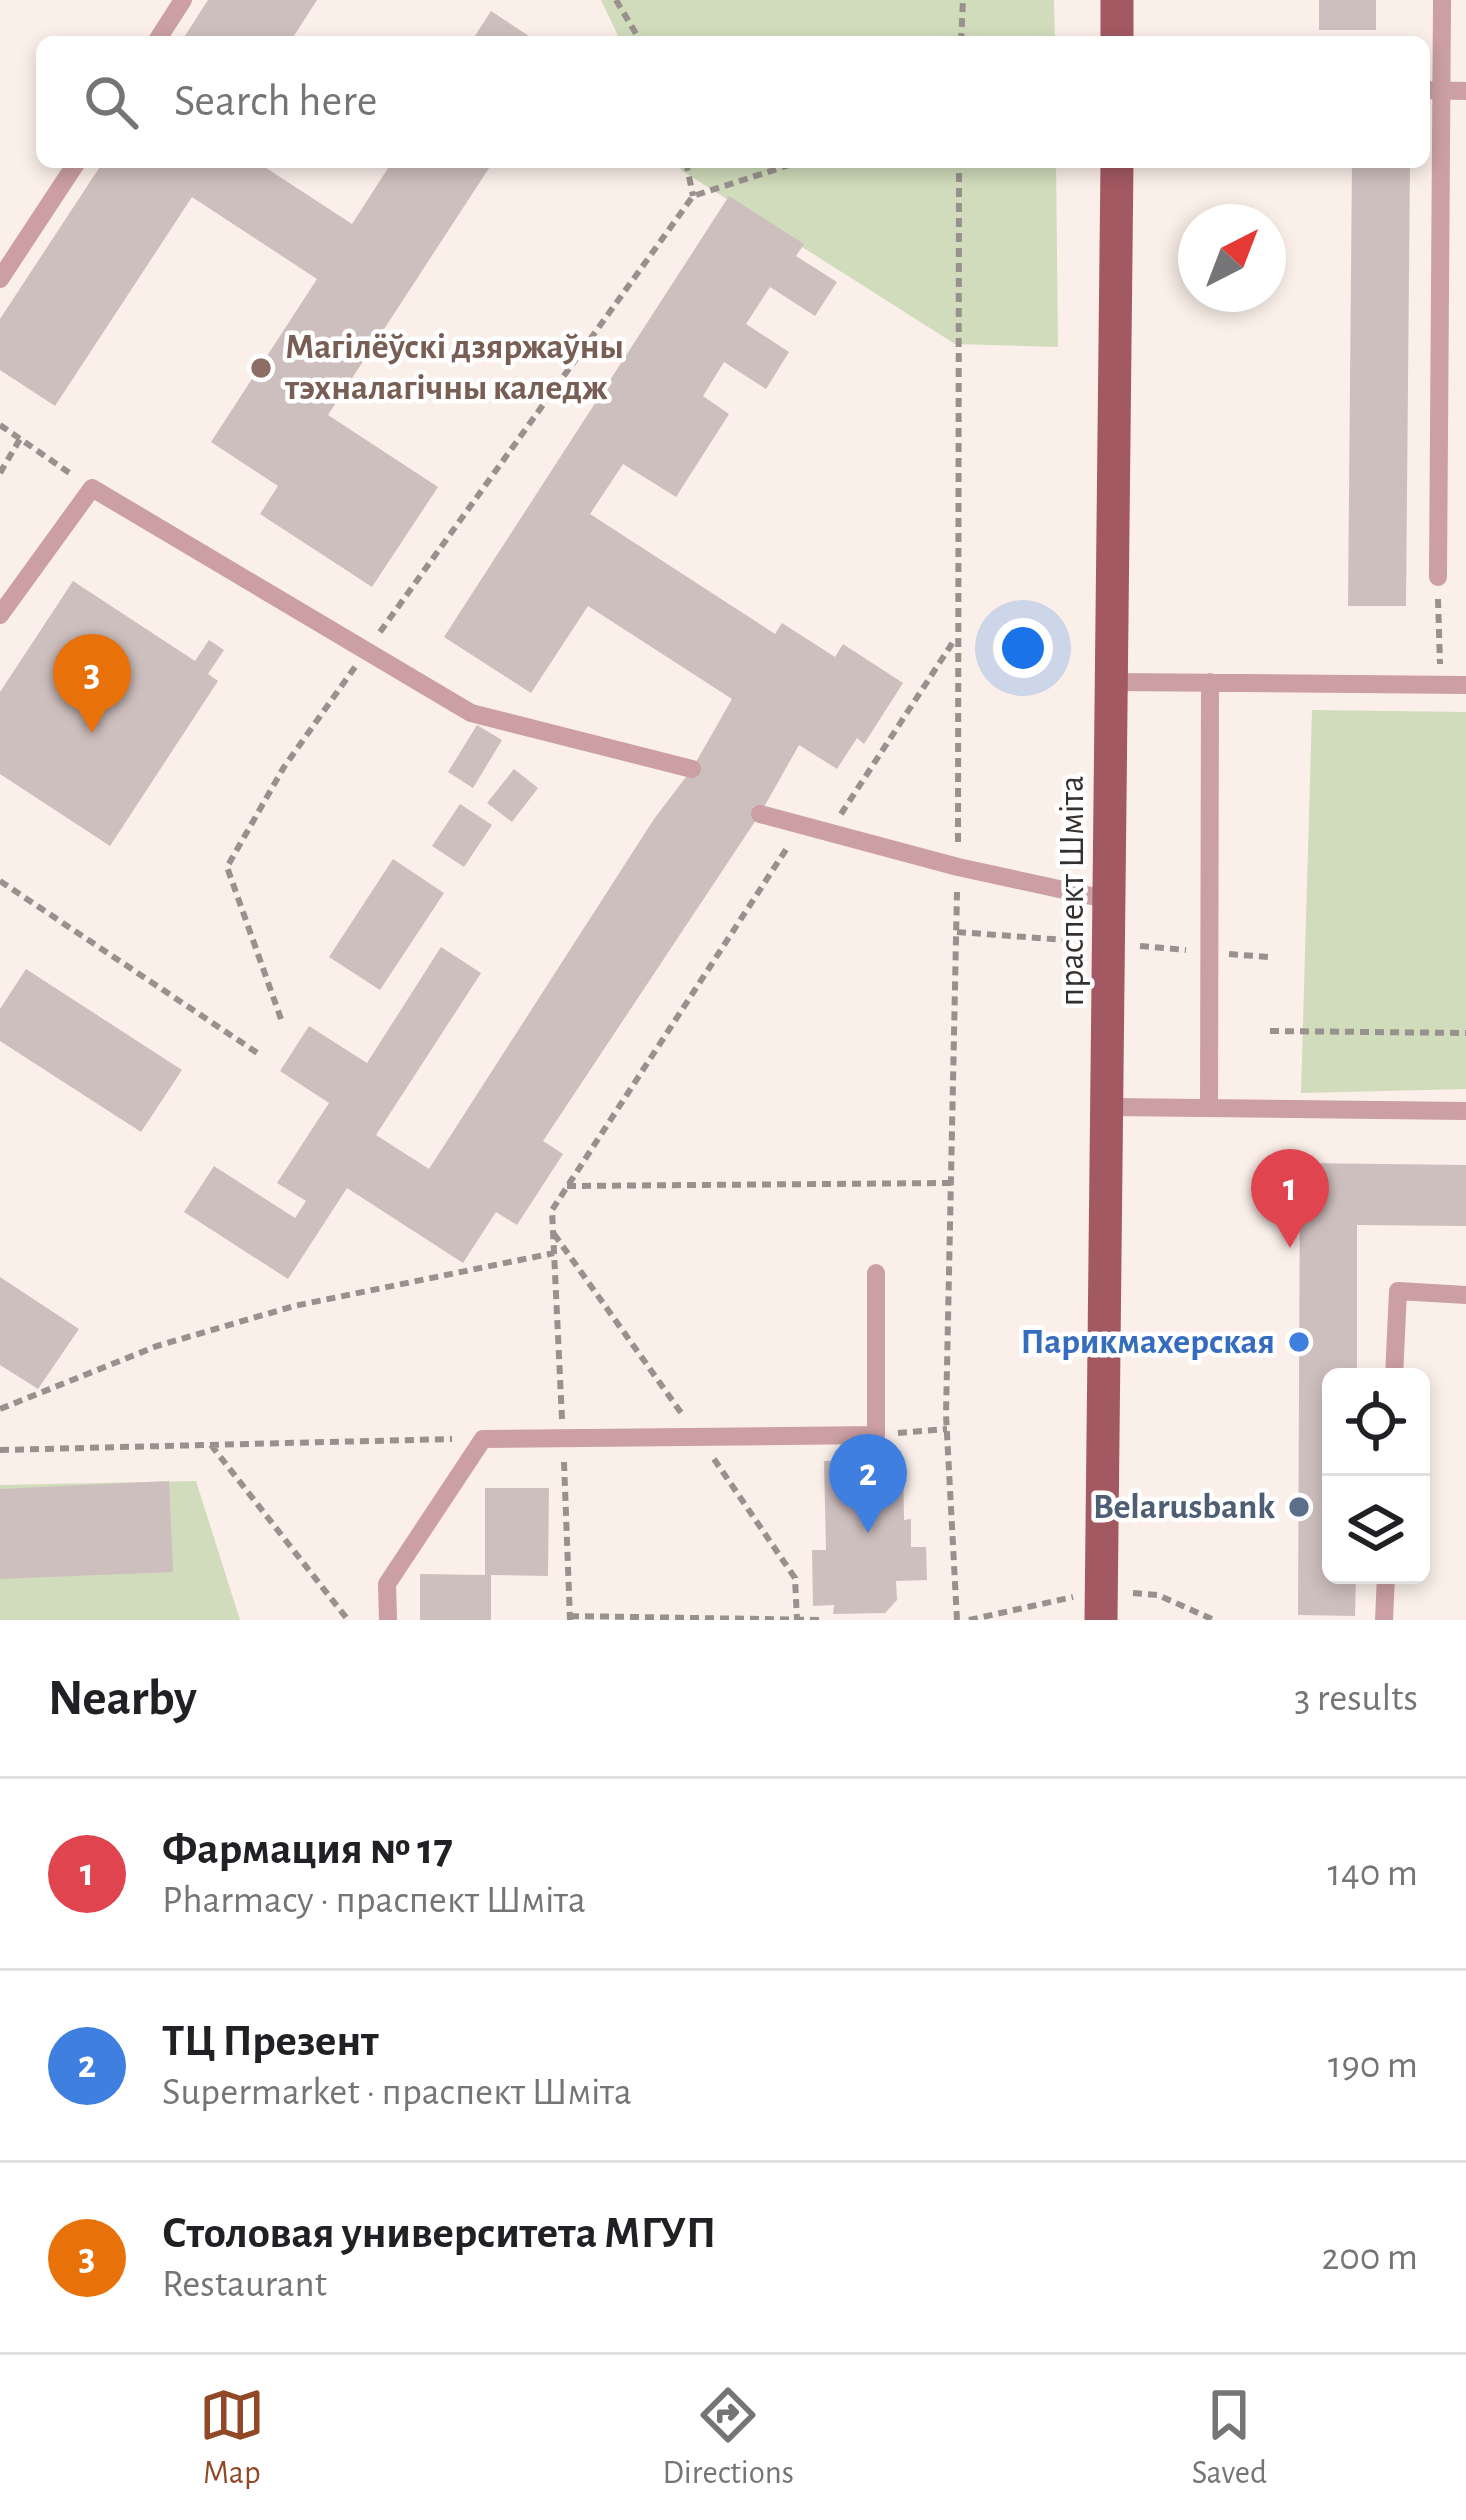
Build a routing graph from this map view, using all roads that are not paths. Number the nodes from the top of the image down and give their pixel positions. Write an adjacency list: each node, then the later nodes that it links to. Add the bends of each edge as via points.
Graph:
1 (183, 0): 4 (lane)
2 (1117, 0): 5 (main road)
3 (1442, 0): 7 (lane)
4 (160, 36)
5 (1117, 36)
6 (1430, 90): 7 (lane)
7 (1445, 90): 8 (lane); 12 (lane)
8 (1466, 92)
9 (73, 168): 11 (lane)
10 (1117, 168): 14 (main road, праспект Шміта)
11 (0, 279)
12 (1438, 578)
13 (0, 614): 17 (lane, via 92,488 471,713)
14 (1113, 682): 15 (lane); 19 (main road, праспект Шміта)
15 (1210, 682): 16 (lane); 21 (lane)
16 (1466, 685)
17 (692, 770)
18 (760, 814): 19 (lane)
19 (1110, 900): 20 (main road, праспект Шміта)
20 (1110, 1106): 21 (lane); 28 (main road, праспект Шміта)
21 (1209, 1108): 22 (lane)
22 (1466, 1111)
23 (876, 1273): 27 (lane, via 876,1435 483,1438 387,1584)
24 (1466, 1295): 25 (lane, via 1398,1291)
25 (1394, 1368)
26 (1386, 1584): 29 (lane)
27 (388, 1620)
28 (1101, 1620)
29 (1384, 1620)

